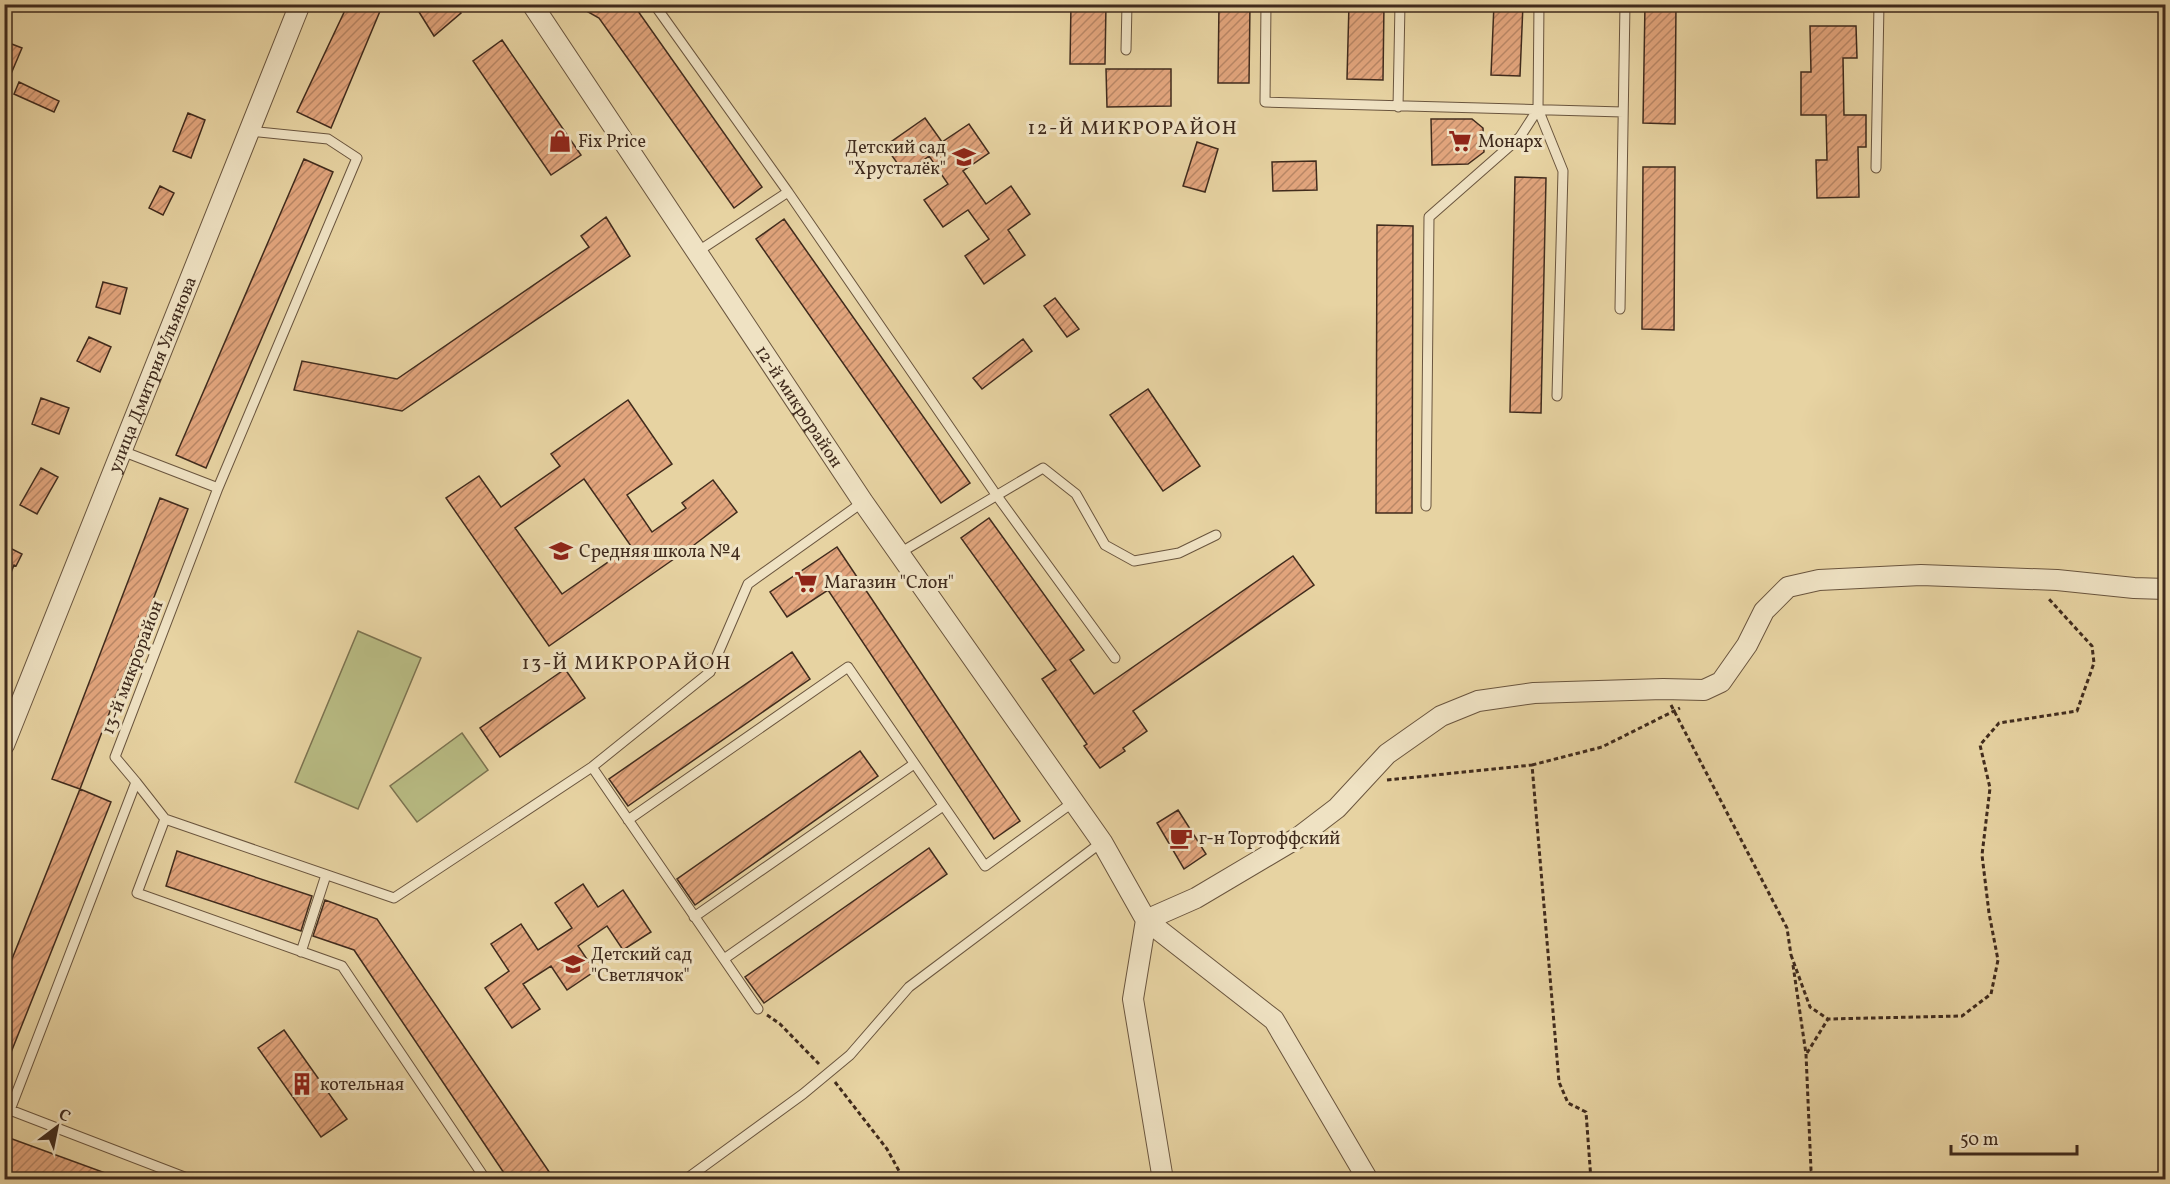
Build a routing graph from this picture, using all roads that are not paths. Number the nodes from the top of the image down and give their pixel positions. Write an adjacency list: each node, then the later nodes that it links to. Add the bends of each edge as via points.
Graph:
1 (300, 4): 14 (street, улица Дмитрия Ульянова)
2 (532, 4): 17 (street, 12-й микрорайон)
3 (654, 4): 16 (lane)
4 (1127, 4): 10 (lane)
5 (1266, 4): 11 (lane, via 1265,102)
6 (1400, 4): 11 (lane)
7 (1539, 4): 12 (lane)
8 (1625, 4): 13 (lane)
9 (1879, 4): 15 (lane)
10 (1126, 50)
11 (1398, 108): 12 (lane)
12 (1538, 109): 13 (lane); 19 (lane, via 1563,171); 24 (lane, via 1520,137 1429,217)
13 (1623, 112): 18 (lane)
14 (250, 131): 20 (street, улица Дмитрия Ульянова); 21 (lane, 13-й микрорайон, via 328,139 357,158)
15 (1876, 168)
16 (788, 192): 17 (lane); 22 (lane)
17 (697, 252): 23 (street, 12-й микрорайон)
18 (1620, 309)
19 (1557, 396)
20 (122, 452): 21 (lane); 29 (street, улица Дмитрия Ульянова)
21 (218, 488): 32 (lane, 13-й микрорайон, via 115,757)
22 (997, 496): 25 (lane, via 1044,468 1076,494 1105,545 1134,561 1179,553); 26 (lane); 28 (lane)
23 (862, 502): 26 (street, 12-й микрорайон); 31 (lane, via 748,584 710,672)
24 (1426, 506)
25 (1216, 536)
26 (898, 554): 33 (street, 12-й микрорайон)
27 (2166, 589): 40 (street, via 2031,578 1921,575 1819,580 1788,587 1764,611 1747,645 1721,682 1704,690 1534,693 1478,701 1441,716 1387,754 1337,808 1299,837 1196,898)
28 (1115, 658)
29 (4, 745)
30 (914, 764): 34 (lane); 36 (lane, via 848,667); 39 (lane)
31 (592, 767): 36 (lane); 38 (lane, via 394,898)
32 (136, 782): 35 (lane); 44 (lane)
33 (1072, 803): 34 (lane, via 985,866); 37 (street, 12-й микрорайон)
34 (943, 806): 42 (lane)
35 (165, 819): 38 (lane); 41 (lane, via 137,893)
36 (628, 820): 39 (lane)
37 (1102, 843): 40 (street, 12-й микрорайон); 47 (lane, via 909,987 850,1055 803,1094)
38 (326, 875): 41 (lane)
39 (694, 917): 42 (lane)
40 (1146, 920): 48 (street, via 1133,999); 49 (street, via 1274,1020)
41 (301, 952): 46 (lane, via 342,966)
42 (724, 959): 43 (lane)
43 (758, 1009)
44 (7, 1109): 45 (lane)
45 (192, 1179)
46 (486, 1179)
47 (684, 1179)
48 (1163, 1179)
49 (1368, 1179)

